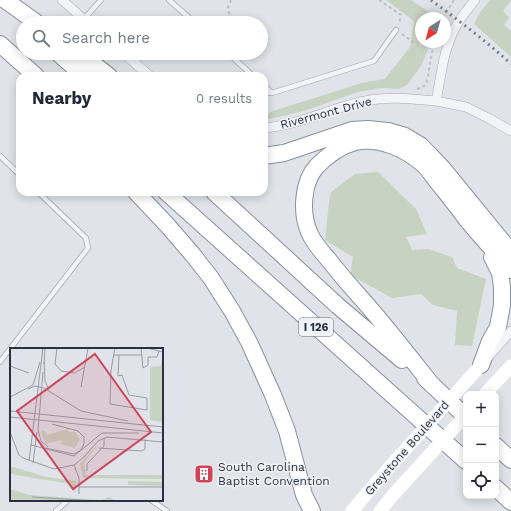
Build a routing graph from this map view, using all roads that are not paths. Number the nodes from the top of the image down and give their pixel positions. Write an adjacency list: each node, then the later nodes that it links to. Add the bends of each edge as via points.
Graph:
1 (5, 0): 8 (highway)
2 (62, 0): 9 (street)
3 (101, 0): 10 (lane)
4 (170, 0): 11 (lane)
5 (474, 0): 30 (street, via 451,38)
6 (0, 1): 7 (highway)
7 (16, 16)
8 (27, 16)
9 (80, 16)
10 (90, 16)
11 (187, 16)
12 (396, 30): 29 (lane, via 374,61)
13 (0, 44): 15 (highway)
14 (0, 48): 21 (highway)
15 (16, 58)
16 (18, 60): 22 (highway)
17 (66, 60): 23 (highway)
18 (88, 60): 24 (highway)
19 (131, 60): 25 (street)
20 (236, 60): 26 (lane)
21 (22, 72)
22 (32, 72)
23 (79, 72)
24 (104, 72)
25 (145, 72)
26 (249, 72)
27 (268, 90): 29 (lane)
28 (268, 92): 29 (lane)
29 (272, 93)
30 (436, 101): 31 (street, Rivermont Drive, via 397,98 366,100); 32 (street, Rivermont Drive, via 466,107)
31 (268, 128)
32 (511, 131)
33 (268, 155): 41 (highway, via 284,153 352,130 388,131 405,136 420,145 435,160)
34 (0, 156): 35 (lane)
35 (16, 171)
36 (42, 196): 44 (lane, via 86,238 88,248)
37 (140, 196): 60 (highway, via 211,278 249,342 287,431)
38 (170, 196): 54 (highway, I 126)
39 (218, 196): 49 (highway, I 126, via 338,306)
40 (479, 235): 42 (highway); 47 (highway, via 500,273 502,287 498,326); 49 (highway, via 426,167 400,148 385,143 355,142 340,148 315,168 309,179 304,204 305,218 316,245)
41 (511, 252)
42 (511, 270)
43 (511, 331): 47 (street, Greystone Boulevard)
44 (11, 348)
45 (10, 349): 46 (lane)
46 (0, 362)
47 (481, 364): 64 (main road, Greystone Boulevard, bridge)
48 (511, 366): 50 (main road)
49 (432, 385): 51 (highway, I 126)
50 (488, 391)
51 (463, 413)
52 (463, 419): 65 (main road, Greystone Boulevard, bridge)
53 (499, 449): 55 (highway)
54 (463, 459)
55 (511, 460)
56 (499, 491): 59 (highway)
57 (67, 501): 61 (lane)
58 (152, 501): 62 (lane)
59 (511, 502)
60 (304, 503): 63 (highway)
61 (56, 511)
62 (167, 511)
63 (312, 511)
64 (352, 511)
65 (380, 511)

